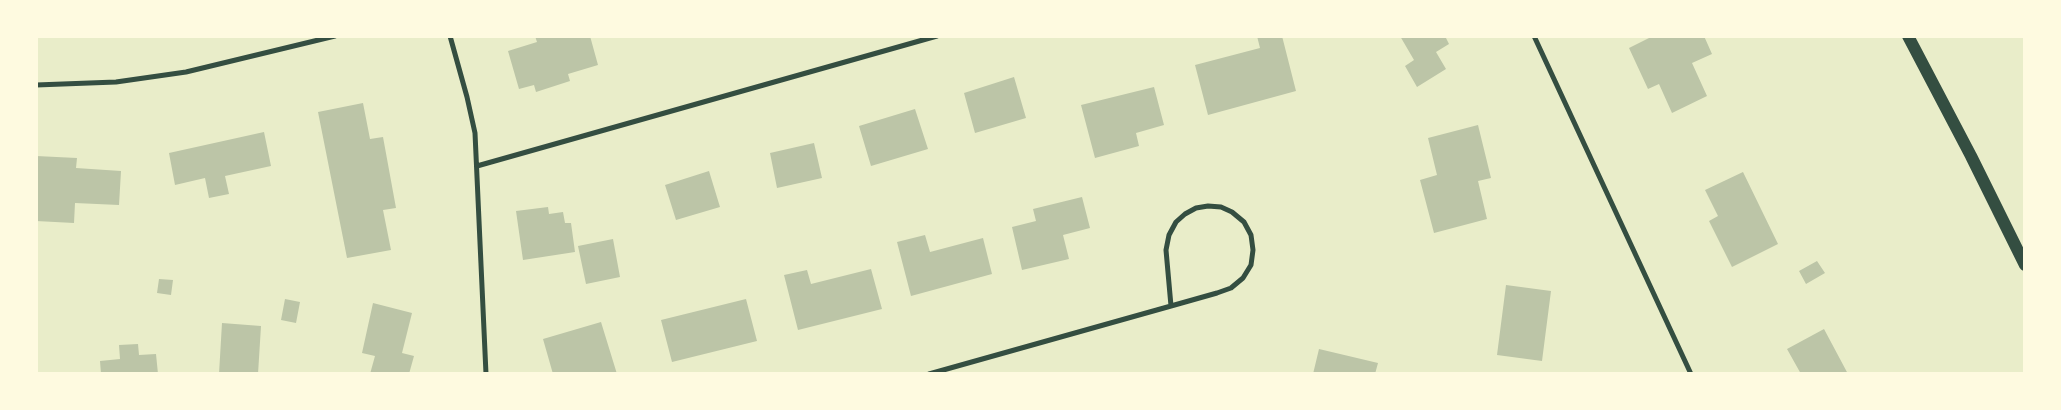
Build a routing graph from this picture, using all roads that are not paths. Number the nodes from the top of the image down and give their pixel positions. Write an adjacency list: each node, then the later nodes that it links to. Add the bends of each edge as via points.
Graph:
1 (335, 36): 6 (street, via 186,72 116,82)
2 (450, 36): 7 (street, via 473,124)
3 (937, 36): 7 (street)
4 (1534, 36): 12 (street)
5 (1908, 36): 8 (main road)
6 (36, 85)
7 (476, 166): 10 (street)
8 (2025, 265)
9 (1171, 306): 9 (street, via 1166,250 1176,222 1202,207 1221,207 1232,212 1244,222 1251,235 1251,265 1243,278 1231,288); 11 (street)
10 (486, 374)
11 (929, 374)
12 (1691, 374)

